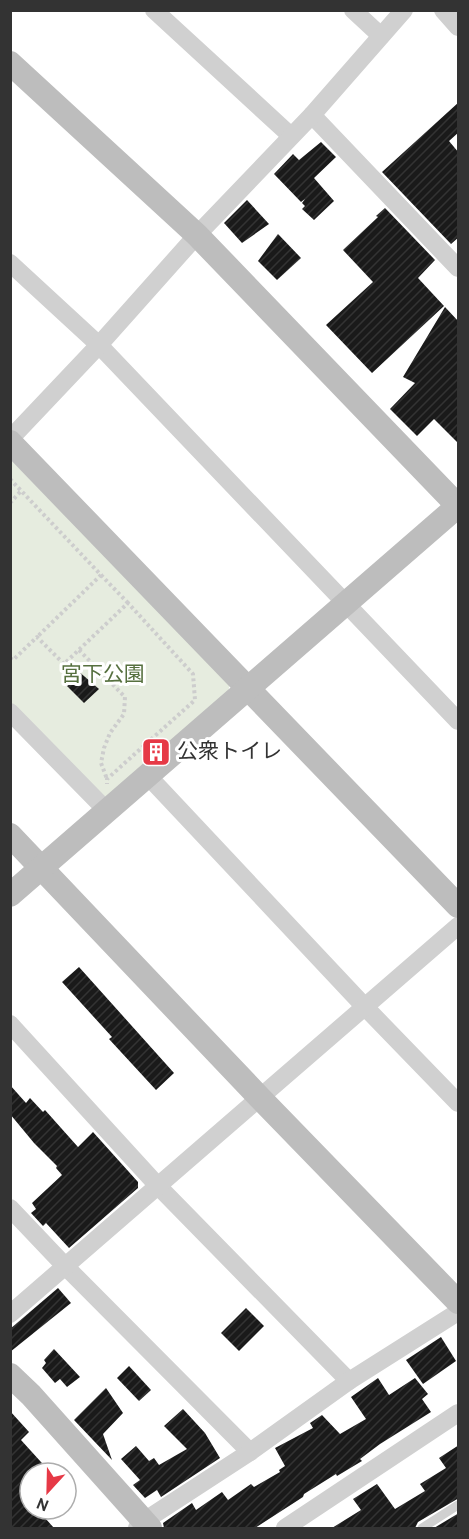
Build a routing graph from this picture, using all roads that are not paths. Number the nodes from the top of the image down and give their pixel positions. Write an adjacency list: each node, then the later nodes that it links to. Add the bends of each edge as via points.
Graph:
1 (154, 10): 9 (street)
2 (353, 10): 6 (street)
3 (404, 10): 6 (street)
4 (443, 10): 5 (street)
5 (459, 27)
6 (381, 36): 8 (street)
7 (10, 63): 10 (street)
8 (312, 115): 9 (street); 12 (street)
9 (291, 136): 10 (street)
10 (197, 235): 13 (street); 15 (street)
11 (10, 263): 13 (street)
12 (459, 268)
13 (99, 345): 14 (street); 16 (street)
14 (10, 440): 17 (street)
15 (458, 506): 16 (street)
16 (346, 603): 17 (street); 19 (street)
17 (249, 688): 20 (street); 25 (street)
18 (10, 712): 21 (street)
19 (459, 721)
20 (148, 776): 21 (street); 27 (street)
21 (108, 812): 23 (street)
22 (10, 835): 23 (street)
23 (42, 868): 24 (street); 29 (street)
24 (10, 895)
25 (459, 906)
26 (459, 926): 27 (street)
27 (365, 1007): 29 (street); 30 (street)
28 (10, 1024): 31 (street)
29 (260, 1098): 31 (street); 34 (street)
30 (459, 1103)
31 (158, 1186): 33 (street); 38 (street)
32 (10, 1208): 33 (street)
33 (65, 1266): 36 (street); 40 (street)
34 (459, 1302)
35 (459, 1312): 38 (street)
36 (10, 1314)
37 (10, 1375): 42 (street, via 32,1395)
38 (349, 1381): 40 (street)
39 (459, 1413): 43 (street)
40 (250, 1452): 42 (street)
41 (459, 1504): 44 (lane)
42 (144, 1526)
43 (285, 1528)
44 (422, 1528)

